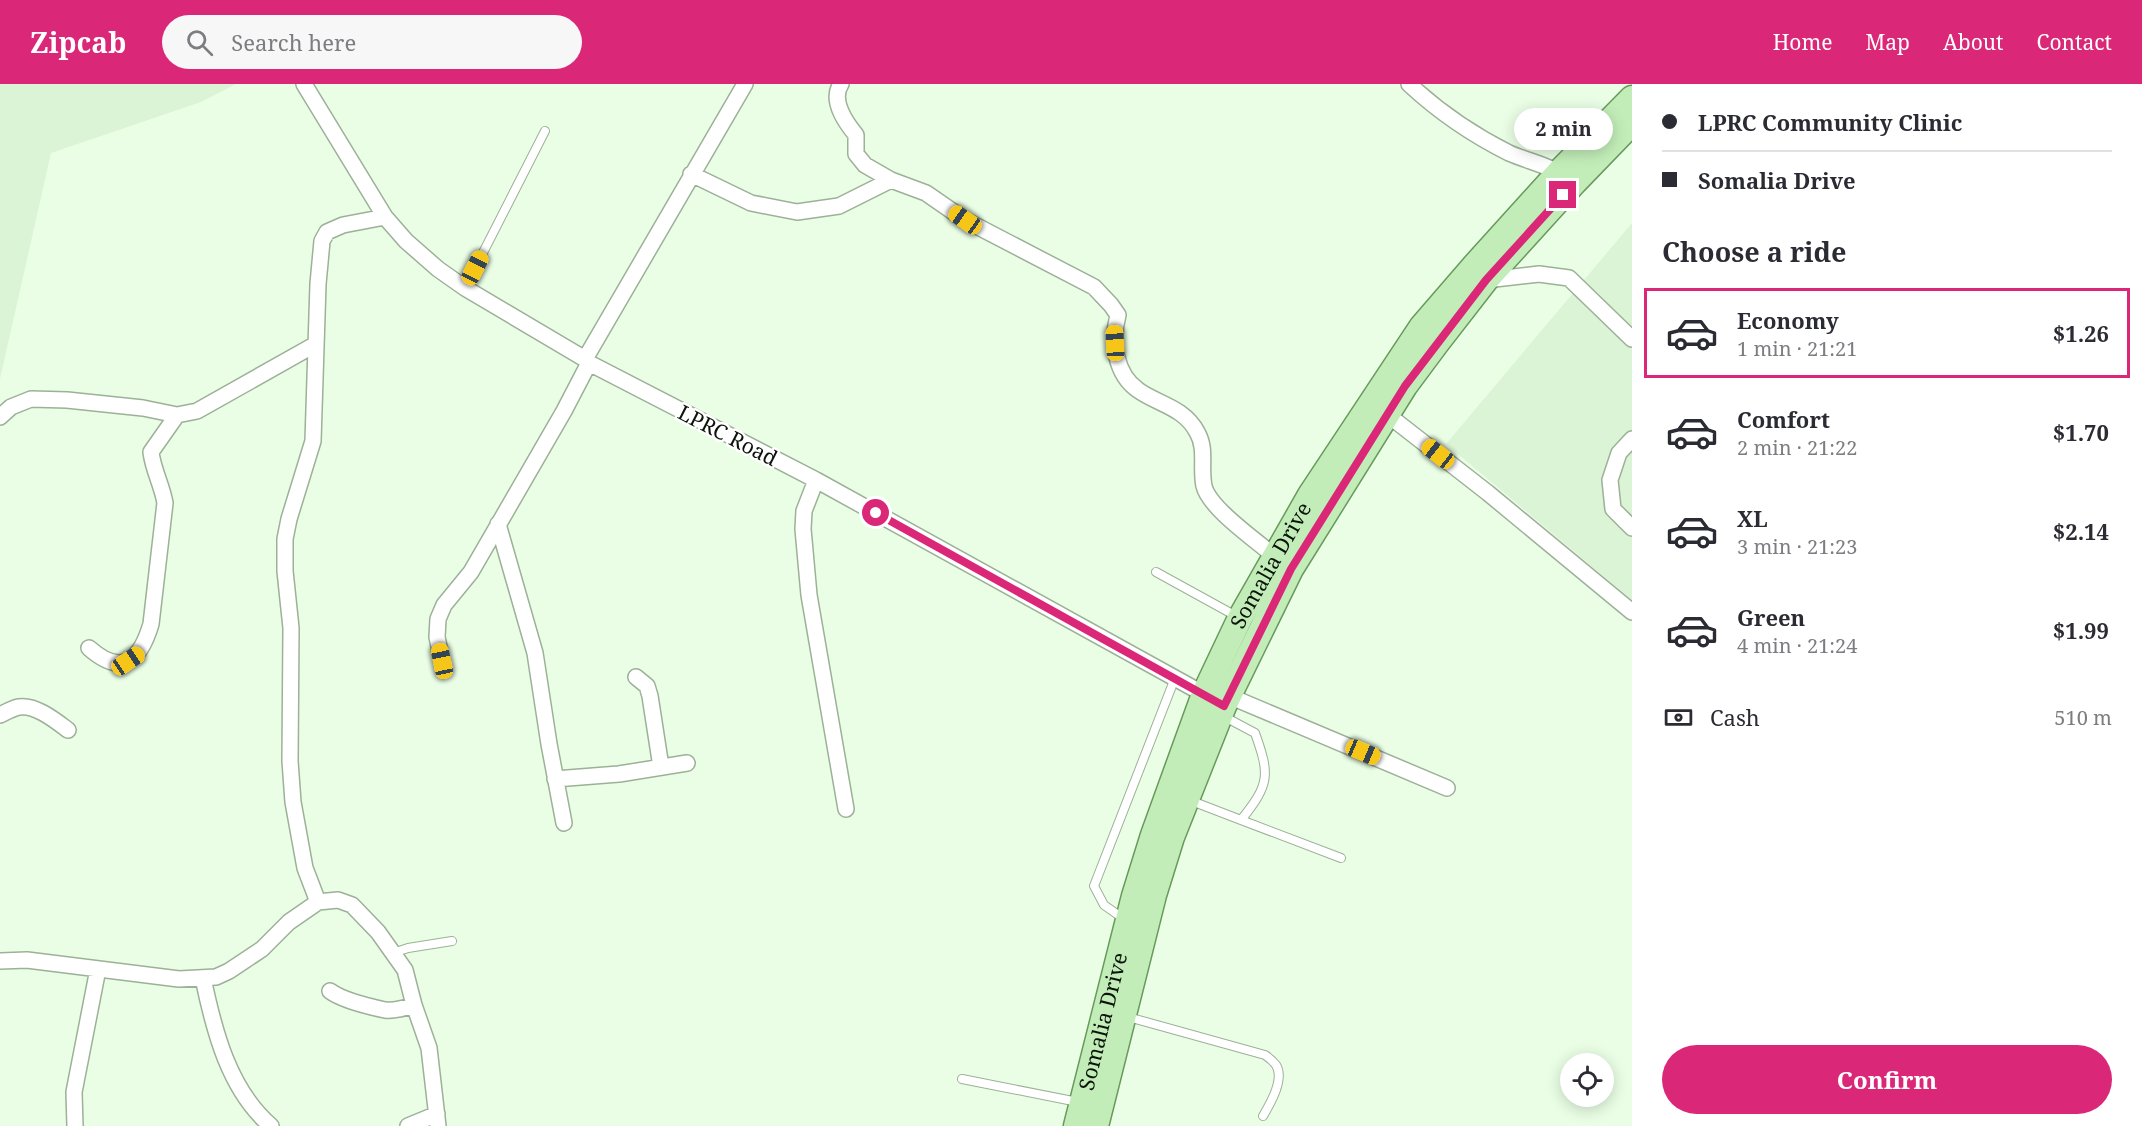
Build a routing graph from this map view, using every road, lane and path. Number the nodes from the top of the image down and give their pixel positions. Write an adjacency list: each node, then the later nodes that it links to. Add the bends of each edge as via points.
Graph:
1 (304, 84): 11 (street, LPRC Road)
2 (745, 84): 8 (street)
3 (841, 84): 10 (street, via 840,110 856,135 856,154 865,165)
4 (1409, 84): 9 (street, via 1478,136)
5 (1632, 98): 9 (main road, Somalia Drive)
6 (1632, 123): 9 (main road, Somalia Drive)
7 (545, 131): 13 (lane)
8 (691, 174): 10 (street, via 751,204 797,212 839,206); 16 (street)
9 (1567, 177): 12 (main road, Somalia Drive)
10 (891, 180): 24 (street, via 926,193 965,220 1094,287 1118,315 1114,329 1116,358 1128,380 1138,390 1182,414 1197,431 1204,453 1204,488 1212,503)
11 (385, 217): 13 (street, LPRC Road, via 406,241); 15 (street, via 344,225 325,235 320,259)
12 (1476, 277): 14 (street, via 1539,274 1569,278); 18 (main road, Somalia Drive); 24 (main road, Somalia Drive, via 1422,326)
13 (465, 288): 16 (street, LPRC Road)
14 (1632, 339)
15 (316, 344): 17 (street, via 197,411); 44 (street, via 313,441 289,519 285,571 291,628 293,801 305,868)
16 (587, 361): 21 (street, LPRC Road); 22 (street, via 564,411)
17 (177, 415): 19 (street, via 142,408 31,399 11,407); 28 (street, via 151,452 165,503 146,643 128,661 114,663)
18 (1389, 415): 26 (street); 32 (main road, Somalia Drive, via 1291,569)
19 (0, 417)
20 (1632, 439): 23 (street, via 1619,453 1610,480 1613,509)
21 (816, 480): 31 (street, LPRC Road); 40 (street, via 804,511 808,595)
22 (498, 524): 29 (street, via 438,619); 37 (street, via 535,653)
23 (1632, 528)
24 (1274, 556): 27 (main road, Somalia Drive)
25 (1155, 572): 27 (lane)
26 (1632, 612)
27 (1240, 618): 32 (main road, Somalia Drive)
28 (89, 648)
29 (442, 661)
30 (636, 676): 36 (street, via 647,686 650,696)
31 (1175, 678): 32 (street, LPRC Road); 45 (lane, via 1094,886 1104,905)
32 (1220, 703): 38 (street, LPRC Road); 39 (main road, Somalia Drive); 41 (lane, via 1255,733 1264,757 1266,778); 45 (main road, Somalia Drive, via 1153,835)
33 (0, 715): 34 (street, via 20,706 33,709)
34 (68, 730)
35 (687, 763): 36 (street)
36 (661, 767): 37 (street)
37 (555, 779): 42 (street)
38 (1447, 788)
39 (1187, 799): 41 (lane); 53 (main road, Somalia Drive, via 1154,895)
40 (846, 809)
41 (1241, 820): 43 (lane)
42 (564, 823)
43 (1341, 858)
44 (318, 902): 47 (street, via 338,900 352,905); 50 (street, via 229,971)
45 (1128, 922): 55 (main road, Somalia Drive)
46 (452, 941): 47 (lane)
47 (393, 953): 52 (street, via 405,970)
48 (0, 960): 49 (street)
49 (98, 969): 50 (street, via 179,979); 58 (street, via 74,1092)
50 (203, 978): 59 (street, via 218,1042 249,1105)
51 (330, 991): 52 (street, via 387,1010)
52 (414, 1005): 57 (street, via 429,1048)
53 (1123, 1016): 56 (lane, via 1265,1054 1276,1065 1279,1076); 62 (main road, Somalia Drive)
54 (962, 1079): 55 (lane)
55 (1082, 1103): 61 (main road, Somalia Drive)
56 (1263, 1116)
57 (437, 1120): 60 (street)
58 (75, 1126)
59 (271, 1126)
60 (408, 1126)
61 (1076, 1126)
62 (1096, 1126)

